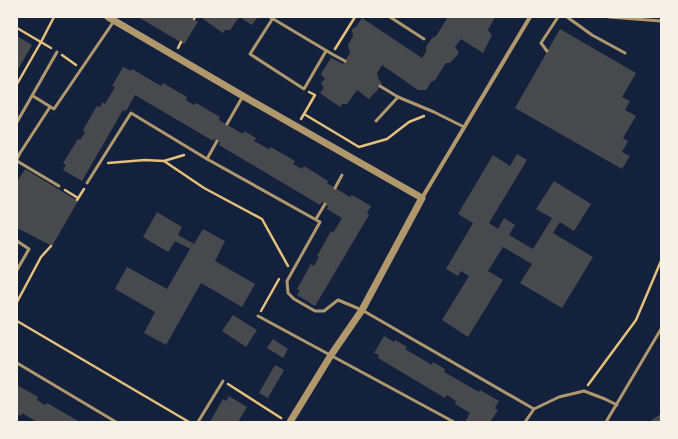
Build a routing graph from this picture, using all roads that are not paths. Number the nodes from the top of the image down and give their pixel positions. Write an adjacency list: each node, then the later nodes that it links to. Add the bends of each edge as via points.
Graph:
1 (390, 17): 9 (lane)
2 (530, 17): 23 (street)
3 (558, 17): 11 (lane, via 541,43)
4 (567, 17): 13 (lane)
5 (609, 17): 8 (lane)
6 (272, 18): 10 (lane); 10 (lane, via 250,54 304,89)
7 (111, 19): 17 (street); 19 (lane, via 82,69 54,109)
8 (661, 21)
9 (424, 39)
10 (326, 51): 14 (lane)
11 (548, 51)
12 (57, 52): 16 (lane)
13 (625, 53)
14 (345, 61)
15 (380, 86): 18 (lane)
16 (33, 96): 19 (lane); 21 (lane)
17 (243, 96): 22 (lane); 31 (street)
18 (398, 97): 20 (lane); 23 (lane)
19 (50, 107): 26 (lane)
20 (376, 120)
21 (17, 122)
22 (227, 124)
23 (464, 127): 31 (street)
24 (217, 141): 25 (lane)
25 (207, 159): 28 (lane, via 131,113); 33 (lane)
26 (17, 160): 29 (lane)
27 (342, 175): 30 (lane)
28 (87, 184)
29 (59, 186)
30 (335, 188)
31 (422, 198): 36 (street)
32 (325, 204): 33 (lane)
33 (316, 219): 36 (lane, via 320,222 287,281 288,293 294,300 315,311 324,311 338,300)
34 (17, 241): 35 (lane, via 30,249)
35 (17, 270)
36 (362, 310): 39 (street); 43 (lane)
37 (258, 316): 39 (lane)
38 (661, 330): 42 (lane)
39 (331, 355): 46 (street); 47 (lane)
40 (17, 363): 44 (lane)
41 (223, 381): 45 (lane)
42 (616, 405): 43 (lane, via 584,390 559,397); 49 (lane)
43 (534, 409): 48 (lane)
44 (116, 422)
45 (198, 422)
46 (290, 422)
47 (454, 422)
48 (525, 422)
49 (606, 422)

